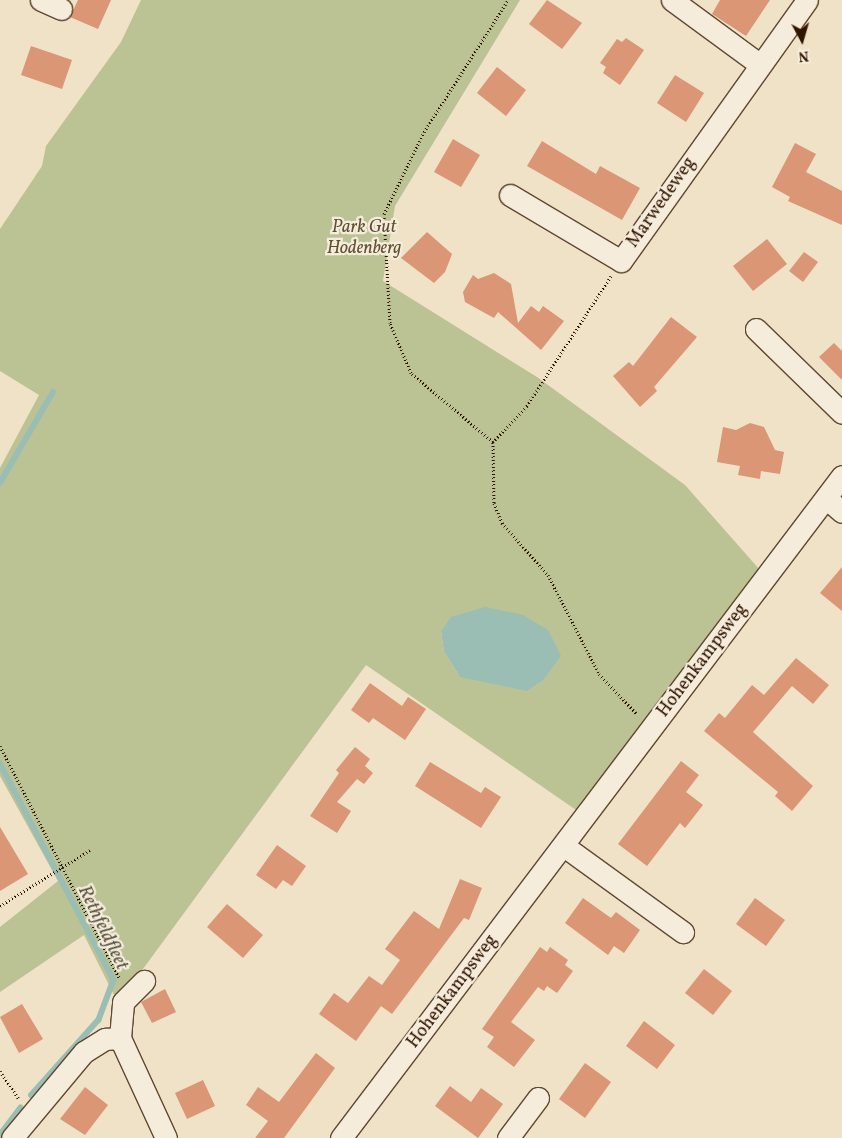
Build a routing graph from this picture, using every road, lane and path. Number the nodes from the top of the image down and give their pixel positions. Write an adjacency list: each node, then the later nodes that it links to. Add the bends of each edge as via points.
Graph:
1 (41, 0): 5 (street)
2 (508, 0): 11 (path, via 424,132 384,214 390,323 411,373)
3 (672, 0): 6 (street)
4 (807, 0): 6 (street, Marwedeweg)
5 (61, 9)
6 (759, 64): 8 (street, Marwedeweg)
7 (510, 195): 8 (street, Marwedeweg)
8 (621, 261): 11 (path, via 527,406)
9 (756, 329): 10 (street)
10 (842, 413)
11 (493, 442): 15 (path, via 494,503 502,524 548,575 599,674 630,709)
12 (842, 476): 13 (street, Hohenkampsweg)
13 (826, 498): 14 (street); 15 (street, Hohenkampsweg)
14 (842, 512)
15 (655, 726): 17 (street, Hohenkampsweg)
16 (0, 746): 19 (path)
17 (564, 846): 21 (street); 30 (street, Hohenkampsweg)
18 (90, 850): 19 (path)
19 (61, 868): 20 (path); 23 (path, via 120,979)
20 (0, 906)
21 (683, 932)
22 (144, 981): 23 (street)
23 (123, 1002): 24 (street)
24 (120, 1038): 27 (street, via 104,1040 84,1052); 29 (street)
25 (0, 1071): 27 (path)
26 (538, 1098): 31 (street)
27 (32, 1112): 28 (street)
28 (12, 1138)
29 (166, 1138)
30 (341, 1138)
31 (508, 1138)

